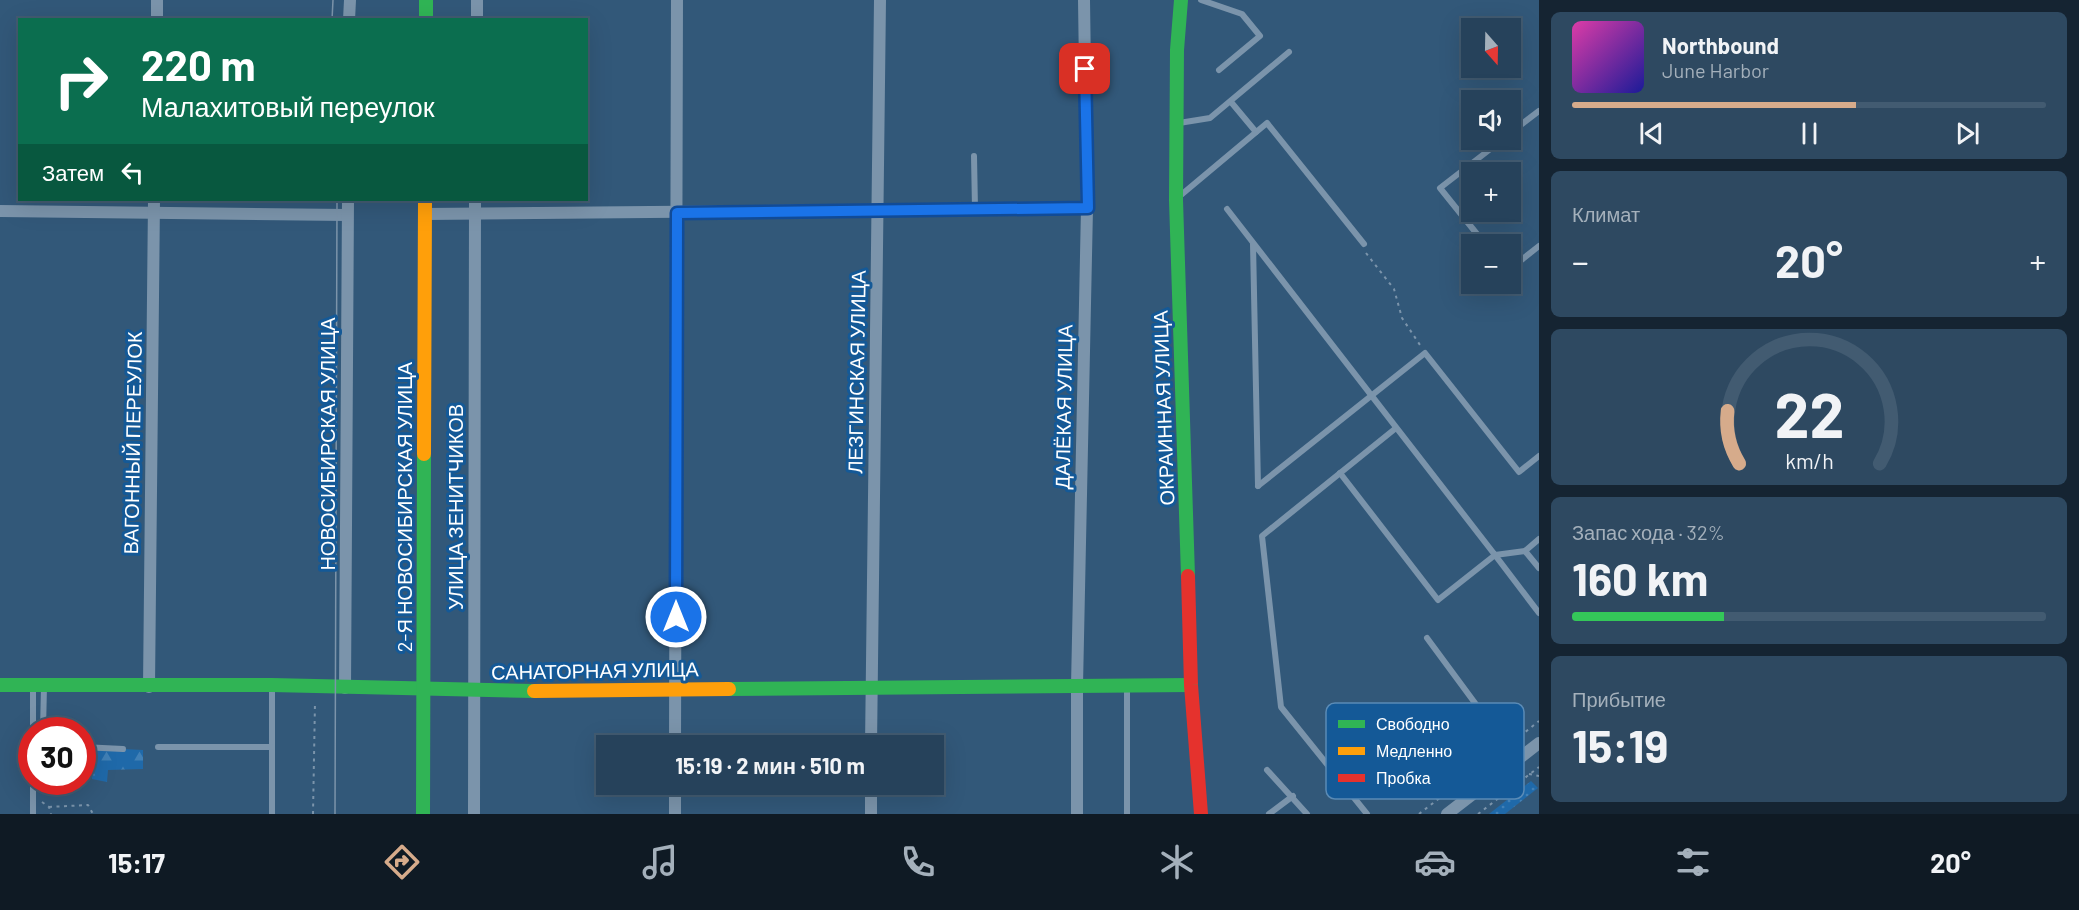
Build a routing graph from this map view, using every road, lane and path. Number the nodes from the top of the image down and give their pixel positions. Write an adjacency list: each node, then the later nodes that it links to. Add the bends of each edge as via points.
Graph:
1 (157, 0): 10 (street)
2 (350, 0): 11 (street)
3 (426, 0): 12 (street)
4 (477, 0): 13 (street)
5 (677, 0): 33 (street)
6 (880, 0): 32 (street, ЛЕЗГИНСКАЯ УЛИЦА)
7 (1084, 0): 28 (street, ДАЛЁКАЯ УЛИЦА)
8 (1181, 0): 18 (street, ОКРАИННАЯ УЛИЦА)
9 (1201, 0): 15 (lane, via 1242,14 1260,36)
10 (157, 18)
11 (350, 18)
12 (426, 18)
13 (477, 18)
14 (1289, 52): 16 (lane)
15 (1219, 70)
16 (1231, 102): 18 (lane, via 1210,118); 20 (lane)
17 (1539, 111): 19 (lane)
18 (1175, 123): 23 (street, ОКРАИННАЯ УЛИЦА)
19 (1521, 125)
20 (1256, 132): 23 (lane); 39 (lane, via 1267,123)
21 (1489, 150): 37 (lane, via 1440,188)
22 (974, 156): 29 (lane)
23 (1176, 200): 59 (street, ОКРАИННАЯ УЛИЦА)
24 (348, 201): 35 (street, НОВОСИБИРСКАЯ УЛИЦА)
25 (425, 201): 34 (street, 2-Я НОВОСИБИРСКАЯ УЛИЦА)
26 (475, 201): 36 (street, УЛИЦА ЗЕНИТЧИКОВ)
27 (154, 205): 31 (street); 35 (street); 60 (street, ВАГОННЫЙ ПЕРЕУЛОК)
28 (1088, 208): 29 (street); 57 (street, ДАЛЁКАЯ УЛИЦА)
29 (975, 209): 32 (street)
30 (1227, 209): 38 (lane)
31 (0, 211)
32 (878, 211): 33 (street); 56 (street, ЛЕЗГИНСКАЯ УЛИЦА)
33 (677, 213): 36 (street); 63 (street)
34 (425, 214): 36 (street); 64 (street, 2-Я НОВОСИБИРСКАЯ УЛИЦА)
35 (347, 215): 62 (street, НОВОСИБИРСКАЯ УЛИЦА)
36 (474, 215): 65 (street, УЛИЦА ЗЕНИТЧИКОВ)
37 (1477, 234)
38 (1253, 244): 43 (lane); 43 (lane, via 1258,486)
39 (1364, 244): 42 (path, via 1368,257 1394,289 1402,318)
40 (1538, 250): 41 (lane)
41 (1521, 262)
42 (1425, 353): 43 (lane); 45 (lane, via 1519,472)
43 (1371, 396): 44 (lane)
44 (1395, 428): 46 (lane); 49 (lane)
45 (1539, 456)
46 (1340, 472): 49 (lane, via 1438,600); 79 (lane, via 1262,536 1281,707)
47 (1539, 539): 48 (lane)
48 (1525, 551): 49 (lane); 50 (lane)
49 (1495, 555): 51 (lane)
50 (1539, 568)
51 (1539, 613)
52 (1427, 638): 66 (lane)
53 (0, 685): 55 (street, САНАТОРНАЯ УЛИЦА)
54 (272, 685): 60 (street, САНАТОРНАЯ УЛИЦА); 61 (street, САНАТОРНАЯ УЛИЦА); 75 (lane)
55 (38, 686): 60 (street, САНАТОРНАЯ УЛИЦА); 67 (lane); 68 (lane)
56 (871, 686): 57 (street, САНАТОРНАЯ УЛИЦА); 63 (street, САНАТОРНАЯ УЛИЦА); 72 (street, ЛЕЗГИНСКАЯ УЛИЦА)
57 (1077, 686): 58 (street, САНАТОРНАЯ УЛИЦА); 102 (street, ДАЛЁКАЯ УЛИЦА)
58 (1127, 686): 59 (street, САНАТОРНАЯ УЛИЦА); 103 (lane)
59 (1191, 686): 104 (street, ОКРАИННАЯ УЛИЦА)
60 (149, 687)
61 (316, 687): 62 (street, САНАТОРНАЯ УЛИЦА); 97 (path)
62 (345, 688): 64 (street, САНАТОРНАЯ УЛИЦА)
63 (675, 689): 65 (street, САНАТОРНАЯ УЛИЦА); 71 (street)
64 (423, 690): 65 (street, САНАТОРНАЯ УЛИЦА); 98 (street, 2-Я НОВОСИБИРСКАЯ УЛИЦА)
65 (474, 690): 99 (street, УЛИЦА ЗЕНИТЧИКОВ)
66 (1475, 703)
67 (34, 717)
68 (42, 717)
69 (1539, 721): 70 (path)
70 (1524, 733)
71 (675, 735)
72 (871, 735)
73 (1539, 743): 78 (street)
74 (158, 747): 75 (lane)
75 (272, 747): 96 (lane)
76 (96, 748): 77 (lane)
77 (123, 749)
78 (1524, 755)
79 (1326, 763)
80 (1539, 767): 82 (path)
81 (1267, 770): 88 (lane)
82 (1528, 774): 83 (path); 84 (path)
83 (1539, 776)
84 (1524, 777)
85 (33, 795): 93 (lane)
86 (675, 795): 100 (street)
87 (871, 795): 101 (street)
88 (1293, 796): 105 (lane); 106 (lane)
89 (1355, 799): 107 (lane)
90 (1438, 799): 108 (path)
91 (1467, 799): 109 (street)
92 (1497, 799): 110 (path)
93 (33, 814)
94 (51, 814): 95 (path, via 49,807 88,805)
95 (93, 814)
96 (272, 814)
97 (313, 814)
98 (423, 814)
99 (474, 814)
100 (675, 814)
101 (871, 814)
102 (1077, 814)
103 (1127, 814)
104 (1201, 814)
105 (1269, 814)
106 (1307, 814)
107 (1367, 814)
108 (1419, 814)
109 (1447, 814)
110 (1478, 814)

